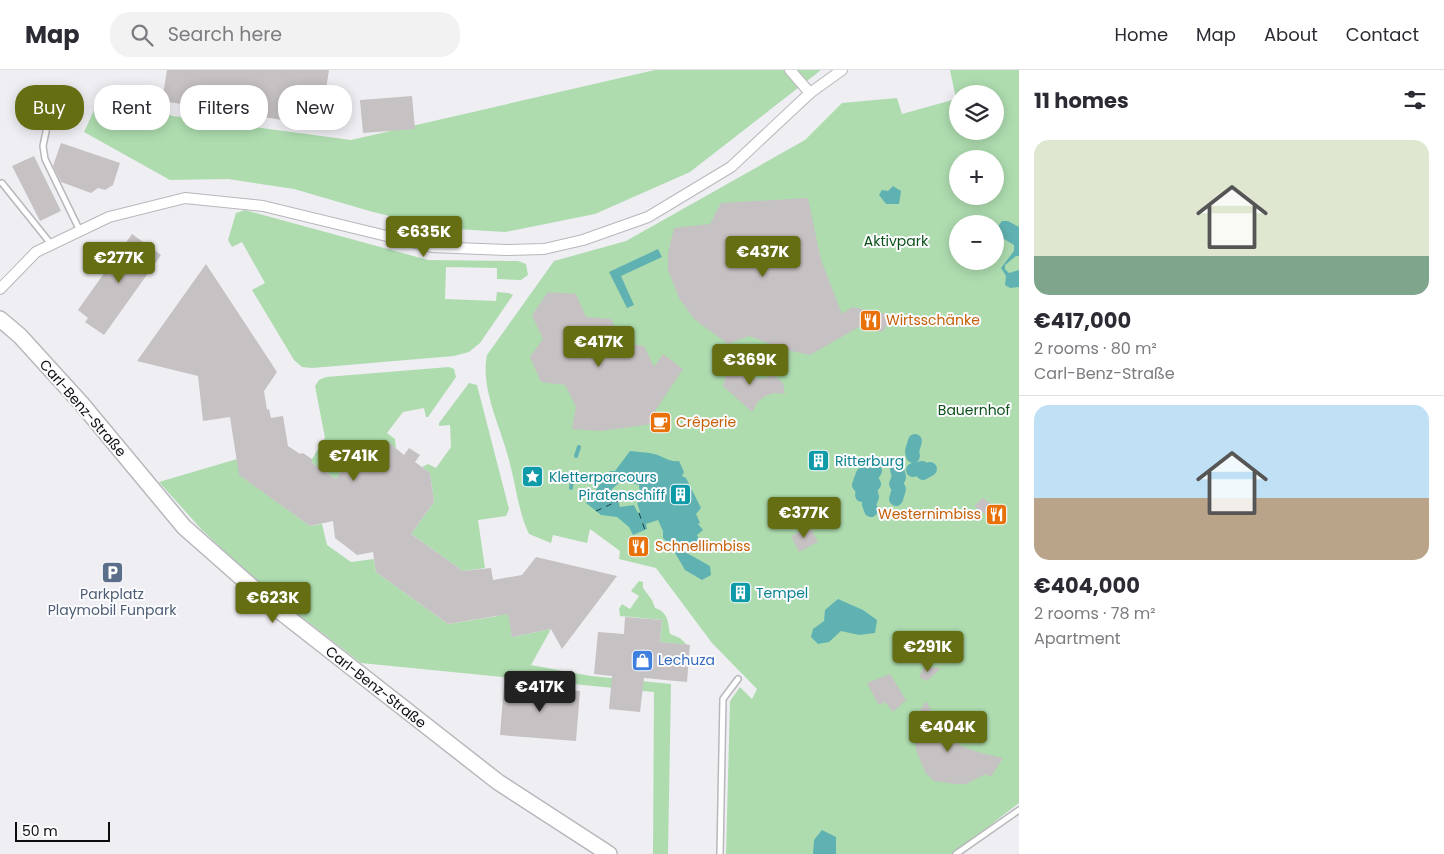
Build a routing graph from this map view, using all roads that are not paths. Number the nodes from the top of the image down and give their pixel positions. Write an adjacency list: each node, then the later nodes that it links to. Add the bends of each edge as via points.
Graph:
1 (790, 70): 3 (street)
2 (842, 70): 3 (street)
3 (810, 93): 6 (street, via 730,166 648,217 583,240 544,249 432,247 262,206 185,198 110,217)
4 (47, 130): 6 (lane, via 45,159)
5 (2, 183): 7 (lane)
6 (80, 231): 7 (street)
7 (51, 244): 8 (street, via 36,252)
8 (0, 289)
9 (0, 319): 12 (street, Carl-Benz-Straße, via 20,336 80,403 184,526 277,609 498,782)
10 (738, 678): 13 (lane, via 724,698)
11 (1019, 810): 14 (lane)
12 (609, 854)
13 (720, 854)
14 (956, 854)

